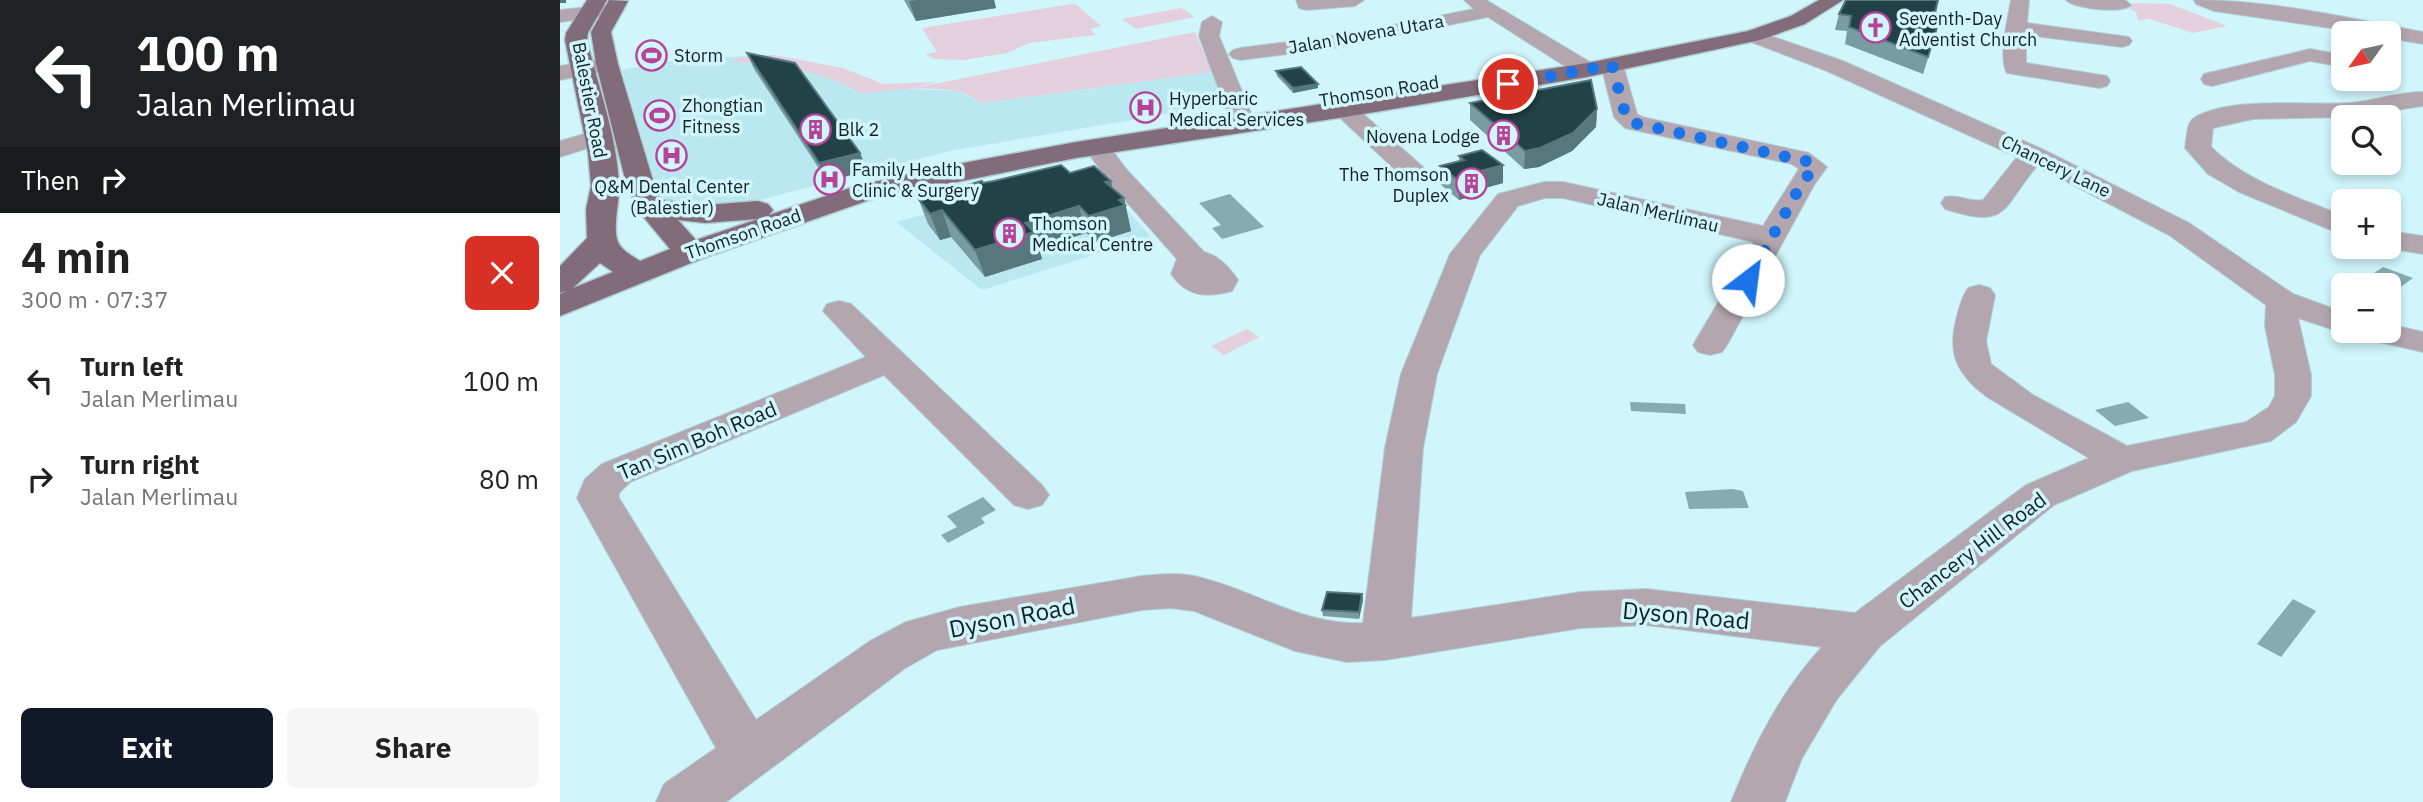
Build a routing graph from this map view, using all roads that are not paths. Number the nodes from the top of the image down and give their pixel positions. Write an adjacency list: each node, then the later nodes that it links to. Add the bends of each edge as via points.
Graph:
1 (1305, 0): 2 (street, via 1316,5)
2 (1355, 0)
3 (1472, 0): 11 (street)
4 (1833, 0): 15 (main road, Thomson Road, via 1798,20)
5 (2020, 0): 14 (street)
6 (2075, 0): 9 (street)
7 (2203, 0): 16 (street)
8 (1782, 5): 20 (main road, Thomson Road, via 1734,26)
9 (2122, 5)
10 (603, 9): 12 (street); 22 (main road, Balestier Road, via 577,33)
11 (1492, 11): 18 (street, Jalan Novena Utara, via 1340,41); 20 (street)
12 (560, 18)
13 (1212, 22): 30 (street, via 1209,36)
14 (2017, 28): 17 (street); 25 (street, via 2015,68)
15 (1753, 36): 21 (main road, Thomson Road); 34 (street, Chancery Lane, via 1835,65)
16 (2423, 38)
17 (2122, 41)
18 (1240, 54)
19 (2331, 59): 23 (street, via 2310,55)
20 (1578, 65): 21 (main road, Thomson Road); 28 (main road, Thomson Road); 29 (main road, Thomson Road)
21 (1612, 65): 41 (street, via 1626,117 1634,123 1813,164)
22 (583, 69): 31 (main road, Balestier Road); 38 (main road, Balestier Road)
23 (2212, 79)
24 (2401, 79): 26 (street)
25 (2099, 80)
26 (2423, 86)
27 (2423, 99): 40 (street, via 2350,110 2235,114 2201,124 2198,148 2217,168)
28 (1345, 110): 29 (main road, Thomson Road); 35 (street, Thomson Road)
29 (1278, 113): 30 (main road, Thomson Road)
30 (1240, 118): 32 (main road, Thomson Road); 39 (main road, Thomson Road, via 947,161)
31 (598, 137): 33 (street); 45 (main road, Balestier Road, via 605,186 601,209)
32 (1097, 147): 37 (main road, Thomson Road, via 947,173); 46 (street)
33 (560, 149)
34 (2035, 155): 36 (street, via 2026,159 1993,207 1982,210); 49 (street, Chancery Lane, via 2179,229)
35 (1414, 173)
36 (1955, 204)
37 (824, 206): 39 (main road); 43 (main road, Thomson Road)
38 (651, 208): 39 (main road, via 705,214); 43 (main road, Balestier Road)
39 (764, 209): 43 (main road, Thomson Road)
40 (2331, 221)
41 (1773, 237): 55 (street); 60 (street, Jalan Merlimau, via 1563,190 1508,200 1465,254 1419,374 1404,448)
42 (2401, 242): 44 (street)
43 (684, 244): 45 (main road, Thomson Road)
44 (2423, 245)
45 (619, 257): 47 (main road, Thomson Road); 50 (main road, Thomson Road)
46 (1193, 258)
47 (560, 285)
48 (1979, 295): 57 (street, via 1969,350 1976,369 2008,394)
49 (2282, 301): 52 (street, Chancery Lane); 57 (street, Chancery Hill Road, via 2282,326 2293,375 2293,396 2283,414 2258,432)
50 (560, 306)
51 (839, 311): 56 (street)
52 (2331, 319)
53 (2401, 337): 54 (street)
54 (2423, 342)
55 (1710, 345)
56 (890, 360): 58 (street); 61 (street, Tan Sim Boh Road, via 616,474 599,489 598,498)
57 (2122, 460): 59 (street, Chancery Hill Road, via 2040,495)
58 (1028, 495)
59 (1863, 633): 60 (street, Dyson Road, via 1647,607 1581,610); 63 (street, Chancery Hill Road, via 1819,684 1779,749)
60 (1385, 641): 61 (street, Dyson Road, via 1347,643 1312,638 1199,594 1171,591 960,625 923,635 887,655)
61 (748, 755): 62 (street, Dyson Road)
62 (683, 802)
63 (1758, 802)

